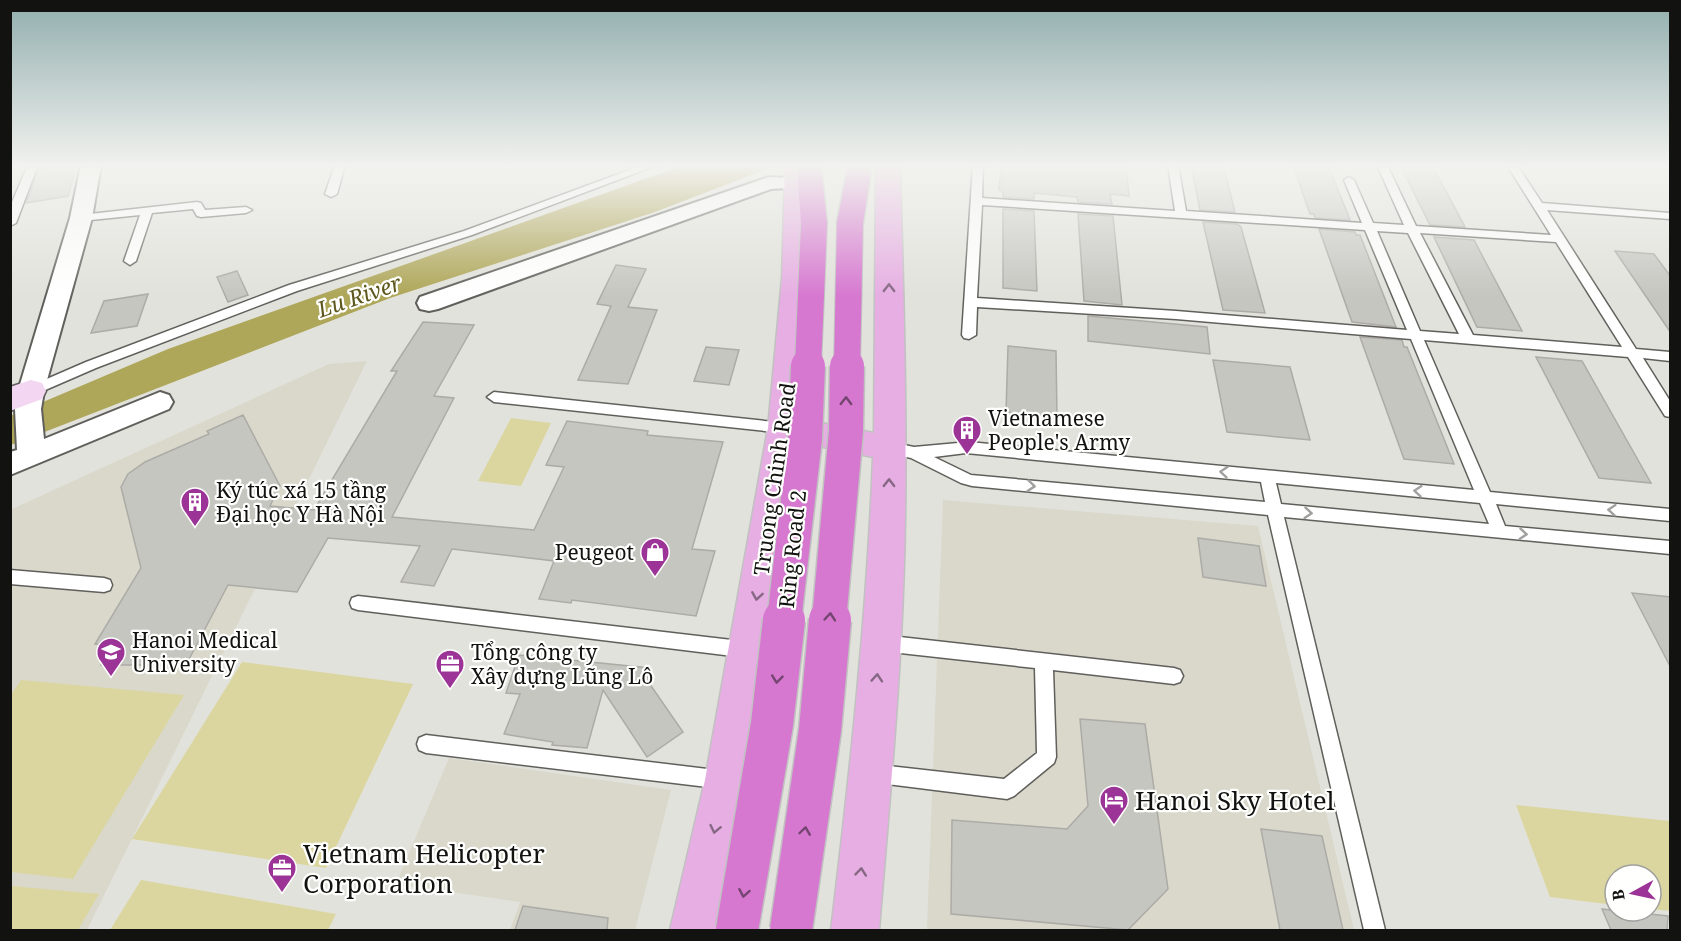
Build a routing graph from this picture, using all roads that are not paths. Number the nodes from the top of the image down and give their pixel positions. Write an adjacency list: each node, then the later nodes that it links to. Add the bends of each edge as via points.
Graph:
1 (16, 209): 24 (lane)
2 (83, 209): 23 (street)
3 (164, 209): 20 (lane)
4 (199, 209): 19 (lane, via 201,214)
5 (533, 209): 40 (lane, via 293,288 91,365)
6 (696, 209): 31 (street)
7 (802, 209): 41 (main road, Truong Chinh Road)
8 (812, 209): 60 (highway, Ring Road 2, one-way to 60, bridge, via 804,449 772,724)
9 (850, 209): 25 (highway, Ring Road 2)
10 (852, 209): 25 (highway)
11 (890, 209): 42 (main road, one-way to 11)
12 (976, 209): 30 (lane)
13 (1101, 209): 21 (lane)
14 (1180, 209): 21 (lane)
15 (1360, 209): 26 (lane)
16 (1402, 209): 27 (lane)
17 (1539, 209): 28 (lane)
18 (1576, 209): 22 (lane)
19 (246, 210)
20 (147, 211): 23 (lane); 29 (lane)
21 (1181, 214): 26 (lane)
22 (1671, 216)
23 (81, 218): 40 (street)
24 (10, 223)
25 (850, 223): 61 (highway, Ring Road 2, one-way to 25, bridge, via 820,730 846,431)
26 (1367, 227): 27 (lane); 33 (lane)
27 (1412, 230): 28 (lane); 34 (lane)
28 (1558, 239): 35 (lane)
29 (130, 261)
30 (970, 302): 32 (lane); 33 (lane)
31 (429, 303)
32 (969, 335)
33 (1416, 335): 34 (lane); 44 (lane)
34 (1469, 340): 35 (lane)
35 (1633, 354): 36 (lane); 39 (lane)
36 (1671, 356)
37 (494, 397): 41 (lane)
38 (160, 402): 40 (street)
39 (1671, 412)
40 (23, 426)
41 (784, 428): 42 (main road); 53 (main road, Truong Chinh Road, one-way to 53)
42 (902, 450): 43 (lane, one-way to 42, via 967,448); 45 (lane, one-way to 45, via 969,480); 52 (main road, one-way to 42, via 888,526)
43 (1267, 477): 44 (lane, one-way to 43); 45 (lane)
44 (1484, 497): 46 (lane, one-way to 44); 47 (lane)
45 (1275, 510): 47 (lane, one-way to 47); 63 (lane)
46 (1671, 515)
47 (1500, 532): 48 (lane, one-way to 48)
48 (1671, 548)
49 (10, 577): 50 (lane)
50 (104, 585)
51 (358, 603): 53 (lane)
52 (879, 642): 54 (lane); 57 (main road, one-way to 52)
53 (749, 650): 58 (main road, Truong Chinh Road)
54 (1044, 662): 55 (lane); 57 (lane, via 1047,758 1007,789)
55 (1174, 676)
56 (426, 744): 58 (lane)
57 (871, 773): 62 (main road, one-way to 57)
58 (726, 780): 59 (main road, Truong Chinh Road, one-way to 59)
59 (693, 930)
60 (737, 930)
61 (791, 930)
62 (855, 930)
63 (1375, 930)

